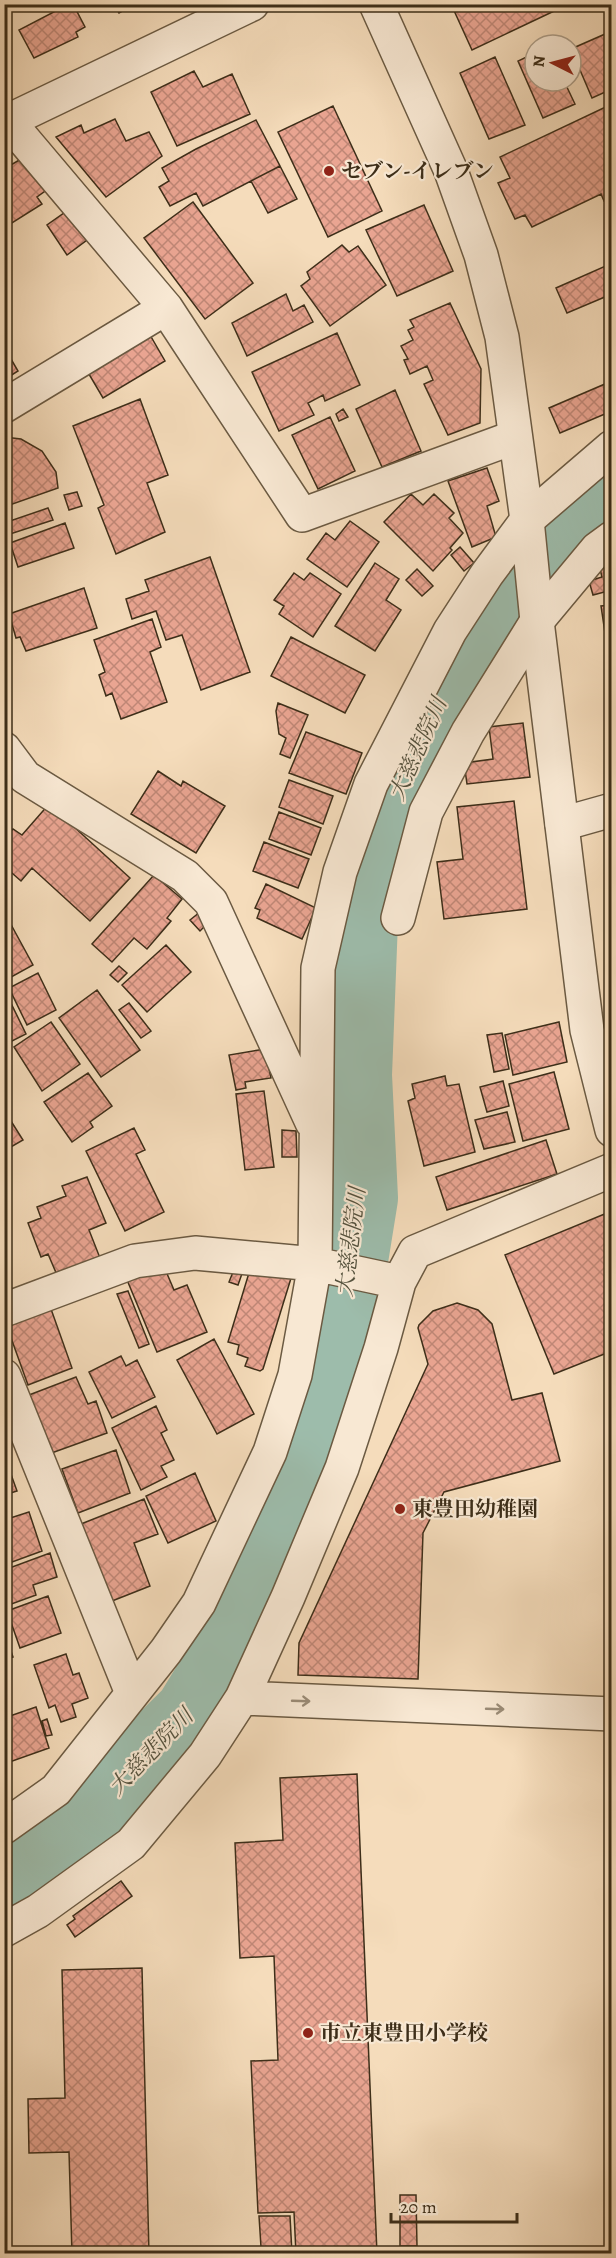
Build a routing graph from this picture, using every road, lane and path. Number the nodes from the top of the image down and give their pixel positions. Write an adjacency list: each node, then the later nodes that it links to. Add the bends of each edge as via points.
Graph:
1 (252, 4): 3 (street)
2 (376, 4): 6 (street, via 451,171 482,255 502,337)
3 (6, 122): 4 (street)
4 (166, 308): 5 (street); 6 (street, via 302,515)
5 (4, 406)
6 (515, 436): 8 (street)
7 (612, 447): 8 (street)
8 (527, 520): 10 (street); 16 (street, via 450,631 372,784 340,872 318,968)
9 (612, 537): 10 (street, via 597,549)
10 (537, 621): 13 (street); 14 (street, via 468,732 426,812)
11 (4, 749): 16 (street, via 25,777 185,876 211,902)
12 (612, 810): 13 (street)
13 (562, 824): 15 (street, via 587,1030)
14 (398, 918)
15 (612, 1130)
16 (316, 1132): 18 (street)
17 (612, 1170): 19 (street, via 415,1252)
18 (315, 1264): 19 (street); 20 (street, via 195,1253 135,1261); 22 (street, via 295,1374 270,1452 199,1603)
19 (399, 1281): 23 (street, via 342,1468)
20 (4, 1310)
21 (4, 1376): 22 (street)
22 (132, 1693): 25 (street, via 56,1790)
23 (242, 1698): 24 (street, one-way to 24); 26 (street, via 205,1755 131,1844 38,1911)
24 (612, 1714)
25 (4, 1827)
26 (4, 1930)

